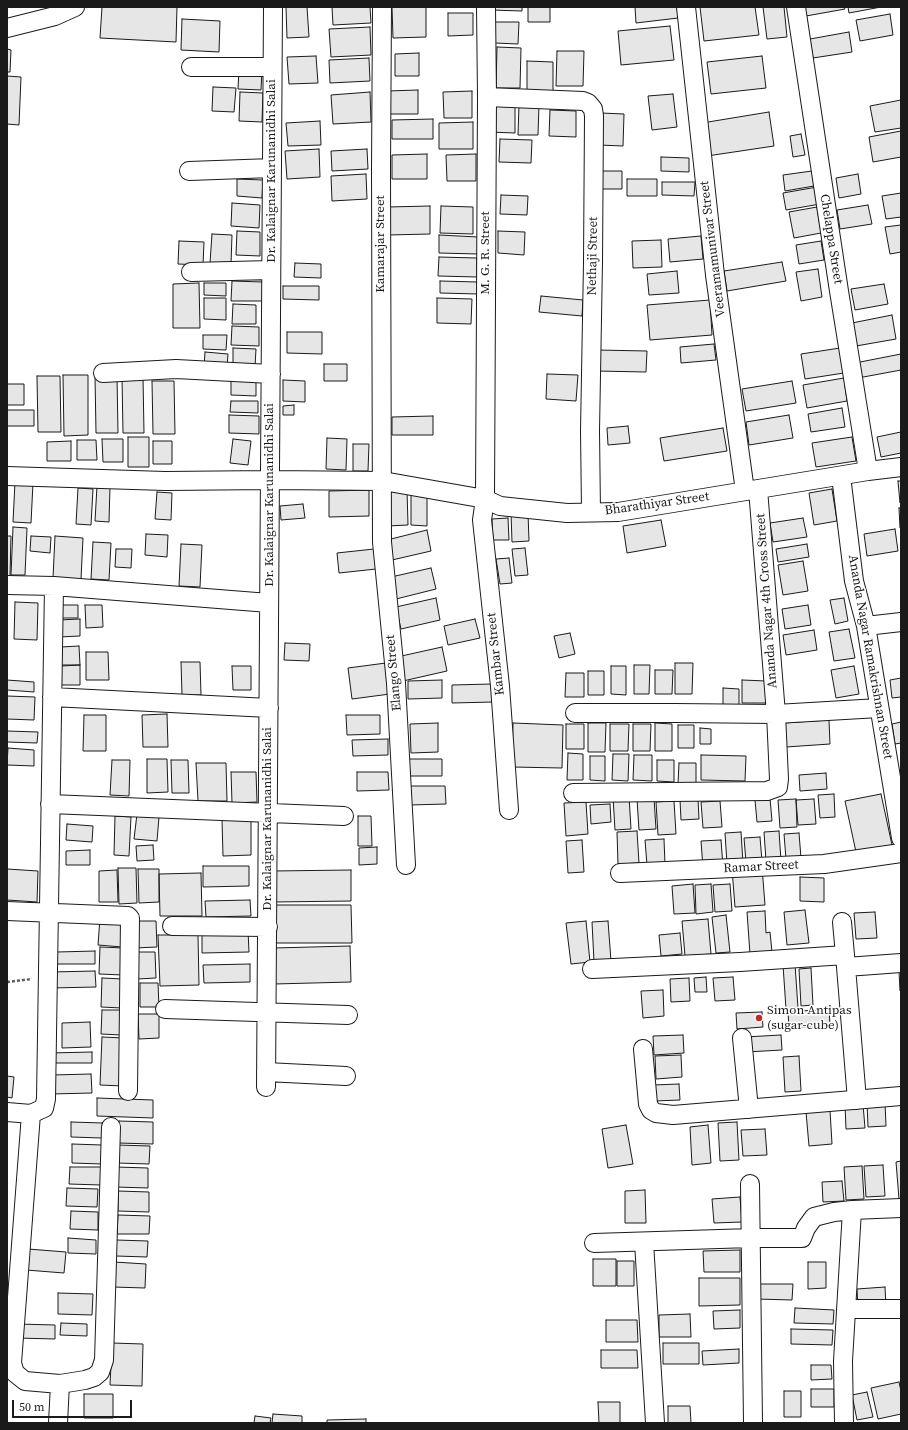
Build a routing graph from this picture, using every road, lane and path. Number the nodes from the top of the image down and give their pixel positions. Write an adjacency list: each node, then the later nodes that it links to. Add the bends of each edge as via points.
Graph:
1 (75, 7): 7 (street, via 55,16)
2 (273, 7): 9 (street, Dr. Kalaignar Karunanidhi Salai)
3 (382, 7): 22 (street, Kamarajar Street)
4 (486, 7): 10 (street, M. G. R. Street)
5 (686, 7): 23 (street, Veeramamunivar Street, via 715,276)
6 (796, 7): 18 (street, Chelappa Street)
7 (7, 28)
8 (191, 66): 9 (street)
9 (272, 67): 11 (street, Dr. Kalaignar Karunanidhi Salai)
10 (487, 97): 24 (street, M. G. R. Street); 25 (street, Nethaji Street, via 583,101 593,109)
11 (272, 168): 12 (street); 13 (street, Dr. Kalaignar Karunanidhi Salai)
12 (189, 171)
13 (271, 270): 14 (street); 16 (street, Dr. Kalaignar Karunanidhi Salai)
14 (191, 272)
15 (103, 373): 16 (street, via 176,369)
16 (271, 374): 21 (street, Dr. Kalaignar Karunanidhi Salai)
17 (901, 467): 18 (street, Bharathiyar Street)
18 (868, 471): 20 (street, Bharathiyar Street)
19 (7, 476): 21 (street, Bharathiyar Street, via 165,481)
20 (841, 476): 23 (street, Bharathiyar Street); 30 (street, Ananda Nagar Ramakrishnan Street, via 854,581)
21 (270, 480): 22 (street, Bharathiyar Street); 28 (street, Dr. Kalaignar Karunanidhi Salai)
22 (383, 481): 24 (street, Bharathiyar Street); 43 (street, Elango Street, via 382,542 396,683)
23 (752, 490): 25 (street, Bharathiyar Street, via 618,512); 35 (street, Ananda Nagar 4th Cross Street)
24 (485, 499): 25 (street, Bharathiyar Street, via 500,506 567,513); 38 (street, Kambar Street, via 482,520 500,686)
25 (591, 512)
26 (7, 586): 27 (street)
27 (54, 586): 28 (street); 31 (street)
28 (269, 603): 32 (street, Dr. Kalaignar Karunanidhi Salai)
29 (901, 622): 30 (street)
30 (866, 626): 33 (street, Ananda Nagar Ramakrishnan Street)
31 (52, 697): 32 (street); 37 (street)
32 (269, 708): 39 (street, Dr. Kalaignar Karunanidhi Salai)
33 (879, 708): 35 (street); 41 (street, Ananda Nagar Ramakrishnan Street)
34 (576, 713): 35 (street)
35 (776, 714): 36 (street, Ananda Nagar 4th Cross Street, via 779,779 778,786 774,789)
36 (574, 793)
37 (50, 804): 39 (street); 46 (street)
38 (509, 810)
39 (268, 813): 40 (street); 49 (street, Dr. Kalaignar Karunanidhi Salai)
40 (344, 816)
41 (901, 838)
42 (901, 853): 44 (street, Ramar Street, via 824,864)
43 (406, 865)
44 (620, 873)
45 (7, 911): 46 (street)
46 (48, 912): 53 (street); 61 (street, via 130,918)
47 (842, 922): 50 (street)
48 (172, 926): 49 (street)
49 (268, 926): 56 (street, Dr. Kalaignar Karunanidhi Salai)
50 (845, 961): 51 (street); 52 (street, via 740,962); 63 (street)
51 (901, 963)
52 (592, 969)
53 (47, 978): 54 (path); 66 (street, via 45,1105 41,1110)
54 (7, 982)
55 (165, 1009): 56 (street)
56 (267, 1013): 57 (street); 60 (street, Dr. Kalaignar Karunanidhi Salai, via 266,1079)
57 (348, 1015)
58 (742, 1038): 64 (street)
59 (642, 1049): 64 (street, via 648,1104 656,1113 673,1115)
60 (346, 1076)
61 (128, 1091)
62 (901, 1096): 63 (street)
63 (857, 1100): 64 (street)
64 (749, 1109)
65 (7, 1112): 66 (street)
66 (31, 1114): 76 (street, via 12,1363 15,1372 25,1381)
67 (111, 1127): 76 (street, via 104,1360 100,1372 94,1377)
68 (750, 1184): 71 (street)
69 (901, 1208): 70 (street)
70 (852, 1210): 71 (street, via 814,1217 802,1238); 74 (street)
71 (751, 1238): 72 (street); 79 (street)
72 (644, 1242): 73 (street); 78 (street)
73 (594, 1243)
74 (846, 1309): 75 (street); 80 (street, via 843,1361)
75 (901, 1309)
76 (60, 1384): 77 (street)
77 (58, 1423)
78 (655, 1423)
79 (753, 1423)
80 (844, 1423)

